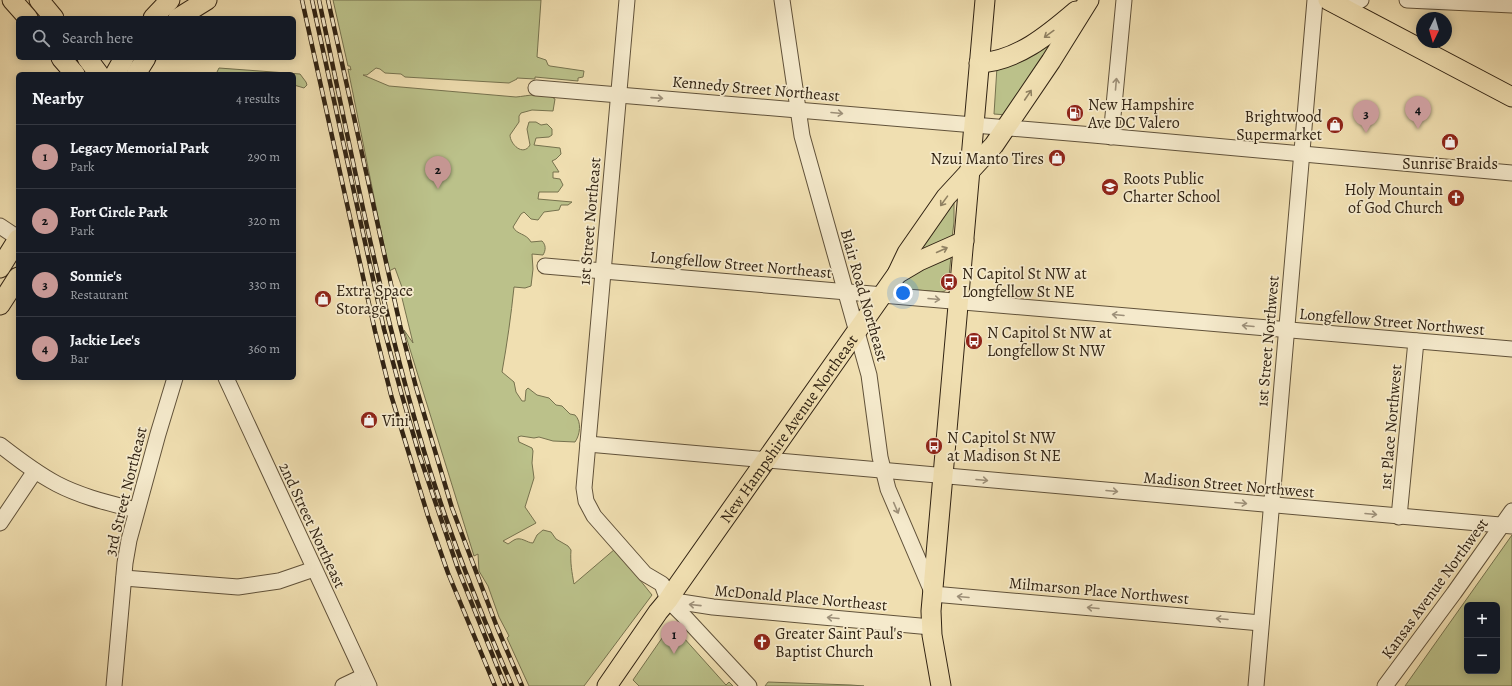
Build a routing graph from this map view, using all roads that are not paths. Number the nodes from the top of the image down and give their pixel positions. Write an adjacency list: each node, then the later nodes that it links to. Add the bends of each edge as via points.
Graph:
1 (12, 0): 15 (main road)
2 (39, 0): 16 (main road)
3 (170, 0): 17 (main road)
4 (207, 0): 18 (main road)
5 (627, 0): 29 (street, 1st Street Northeast)
6 (782, 0): 31 (street, Blair Road Northeast)
7 (985, 0): 23 (main road)
8 (1089, 0): 23 (main road, one-way to 23, via 1050,34 1030,46 1002,59); 33 (main road, New Hampshire Avenue Northeast, one-way to 8)
9 (1124, 0): 34 (street, one-way to 9)
10 (1315, 0): 35 (street, 1st Street Northwest)
11 (1361, 0): 13 (street)
12 (1407, 0): 14 (street)
13 (1336, 4): 30 (main road)
14 (1512, 5)
15 (26, 16)
16 (52, 16)
17 (154, 16)
18 (181, 16)
19 (63, 60): 24 (main road)
20 (88, 60): 25 (main road)
21 (123, 60): 26 (main road)
22 (145, 60): 27 (main road)
23 (979, 62): 32 (main road)
24 (73, 72)
25 (98, 72)
26 (116, 72)
27 (137, 72)
28 (536, 88): 29 (street, Kennedy Street Northeast)
29 (618, 95): 31 (street, Kennedy Street Northeast, one-way to 31); 44 (street, 1st Street Northeast)
30 (1512, 98)
31 (798, 110): 32 (street, Kennedy Street Northeast, one-way to 32); 47 (street, Blair Road Northeast, via 802,136)
32 (974, 125): 33 (street, Kennedy Street Northeast); 36 (main road)
33 (1006, 128): 34 (street, Kennedy Street Northeast); 36 (main road, New Hampshire Avenue Northeast)
34 (1111, 137): 35 (street, Kennedy Street Northeast)
35 (1302, 154): 37 (street, Kennedy Street Northeast); 51 (street, 1st Street Northwest)
36 (970, 173): 41 (main road); 45 (main road, New Hampshire Avenue Northeast, one-way to 45, via 946,197 907,253)
37 (1512, 173)
38 (0, 226): 39 (street)
39 (16, 237)
40 (16, 241): 43 (main road)
41 (964, 241): 45 (main road, one-way to 41); 49 (main road)
42 (545, 266): 44 (street, Longfellow Street Northeast)
43 (0, 268)
44 (602, 270): 47 (street, Longfellow Street Northeast); 57 (street, 1st Street Northeast)
45 (897, 274): 48 (main road, New Hampshire Avenue Northeast)
46 (16, 279): 50 (main road)
47 (845, 291): 48 (street, Longfellow Street Northeast); 52 (street, Blair Road Northeast)
48 (882, 294): 49 (street, Longfellow Street Northeast, one-way to 49); 52 (main road, New Hampshire Avenue Northeast)
49 (958, 301): 51 (street, Longfellow Street Northwest, one-way to 49); 62 (main road)
50 (0, 306)
51 (1286, 330): 53 (street, Longfellow Street Northwest); 63 (street, 1st Street Northwest)
52 (856, 331): 59 (main road, New Hampshire Avenue Northeast); 61 (street, Blair Road Northeast, via 869,374)
53 (1416, 341): 54 (street, Longfellow Street Northwest); 66 (street, 1st Place Northwest)
54 (1512, 349)
55 (174, 380): 64 (street, 3rd Street Northeast)
56 (227, 380): 69 (street, 2nd Street Northeast)
57 (588, 444): 59 (street, Madison Street Northwest); 72 (street, 1st Street Northeast, via 584,484 588,506 645,574 662,584)
58 (0, 445): 60 (street)
59 (765, 460): 61 (street, Madison Street Northwest); 72 (main road, New Hampshire Avenue Northeast)
60 (35, 471): 64 (street, via 81,494); 67 (street)
61 (883, 471): 62 (street, Madison Street Northwest); 71 (street, Blair Road Northeast, one-way to 71, via 888,489)
62 (943, 476): 63 (street, Madison Street Northwest, one-way to 63); 71 (main road)
63 (1271, 505): 66 (street, Madison Street Northwest, one-way to 66); 73 (street, 1st Street Northwest)
64 (136, 510): 70 (street, 3rd Street Northeast)
65 (1512, 510): 68 (street, Kansas Avenue Northwest)
66 (1400, 517): 68 (street, Madison Street Northwest)
67 (0, 523)
68 (1509, 525): 82 (street, Kansas Avenue Northwest); 83 (street, Kansas Avenue Northwest)
69 (314, 569): 70 (street, via 278,581 238,587); 75 (street, 2nd Street Northeast)
70 (124, 578): 76 (street, 3rd Street Northeast)
71 (933, 594): 73 (street, Milmarson Place Northwest, one-way to 71); 74 (main road)
72 (668, 600): 74 (street, McDonald Place Northeast, one-way to 72, via 695,605); 78 (main road, New Hampshire Avenue Northeast); 79 (street, 1st Street Northeast)
73 (1261, 623): 81 (street, 1st Street Northwest)
74 (931, 627): 80 (main road)
75 (366, 681): 77 (street)
76 (114, 686)
77 (343, 686)
78 (607, 686)
79 (749, 686)
80 (942, 686)
81 (1256, 686)
82 (1386, 686)
83 (1397, 686)

